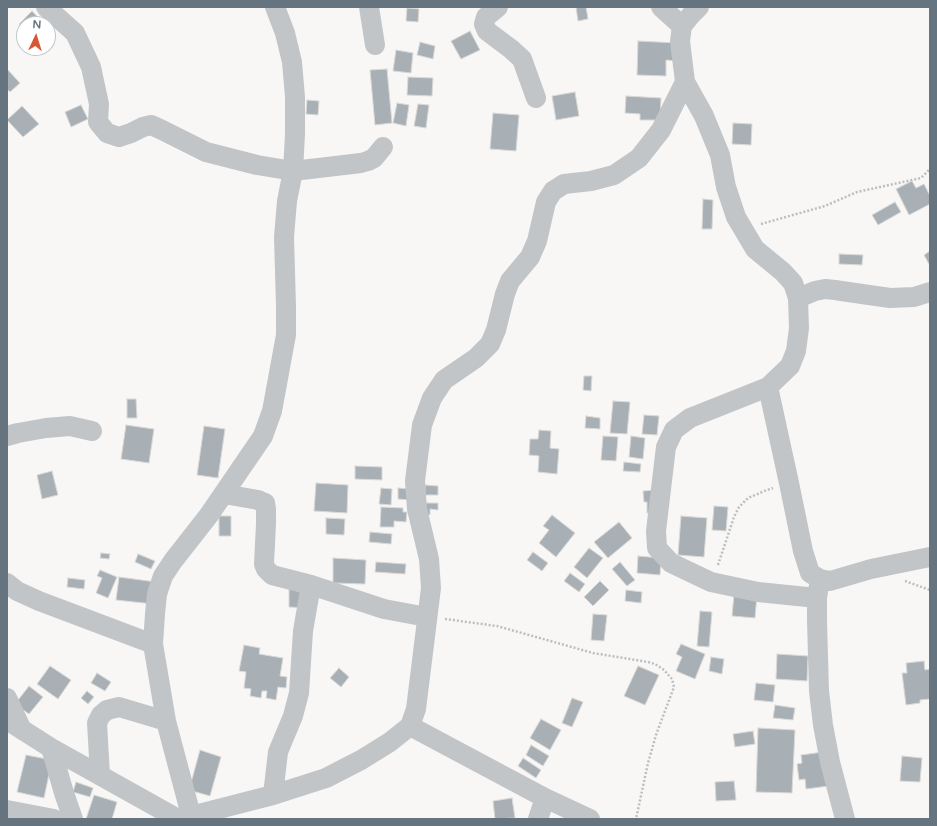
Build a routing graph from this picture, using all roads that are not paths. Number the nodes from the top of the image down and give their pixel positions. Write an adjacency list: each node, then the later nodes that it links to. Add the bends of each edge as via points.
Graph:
1 (46, 7): 12 (street, via 75,33 91,67 99,104 98,122 107,133 119,136 151,126 206,152)
2 (275, 7): 12 (street, via 292,62 295,96)
3 (369, 7): 8 (street)
4 (498, 7): 10 (street, via 486,17 484,24 487,31 522,59)
5 (661, 7): 7 (street)
6 (700, 7): 7 (street)
7 (682, 26): 9 (street, via 680,41)
8 (375, 45)
9 (685, 82): 14 (street, via 704,116 720,155 726,187 736,217 755,249 793,283); 23 (street, via 661,130 639,158 614,175 564,184 553,191 546,202 537,241 530,257 510,281 490,344 476,358 444,380 432,398 422,425 415,481 417,509 429,559 431,588)
10 (536, 98)
11 (383, 147): 12 (street, via 374,158 361,163)
12 (293, 171): 18 (street, via 284,236 286,335 272,411 263,436)
13 (930, 292): 14 (street, via 914,297 890,298 825,289)
14 (798, 298): 15 (street, via 799,328 796,352 790,366)
15 (768, 386): 22 (street, via 803,551); 22 (street, via 690,418 674,430 666,447 656,531 657,548 671,563 712,582 758,592)
16 (92, 431): 17 (street, via 70,426)
17 (7, 436)
18 (224, 494): 21 (street, via 265,503 266,569 272,574); 24 (street, via 162,576 154,614)
19 (930, 557): 22 (street, via 830,580)
20 (7, 583): 24 (street, via 17,592)
21 (311, 585): 23 (street, via 384,609); 31 (street, via 303,632 299,693 293,716 278,752)
22 (818, 589): 39 (street, via 819,691 830,762)
23 (427, 617): 28 (street, via 416,709)
24 (153, 644): 26 (street)
25 (7, 698): 27 (street)
26 (166, 721): 30 (street, via 119,707 107,710 97,723); 34 (street)
27 (14, 725): 29 (street)
28 (410, 726): 31 (street, via 361,760 326,778); 32 (street)
29 (51, 748): 30 (street); 36 (street)
30 (100, 775): 34 (street)
31 (273, 795): 34 (street)
32 (545, 798): 37 (street); 38 (street)
33 (7, 810): 35 (street)
34 (187, 818)
35 (54, 819)
36 (73, 819)
37 (538, 819)
38 (590, 819)
39 (845, 819)

